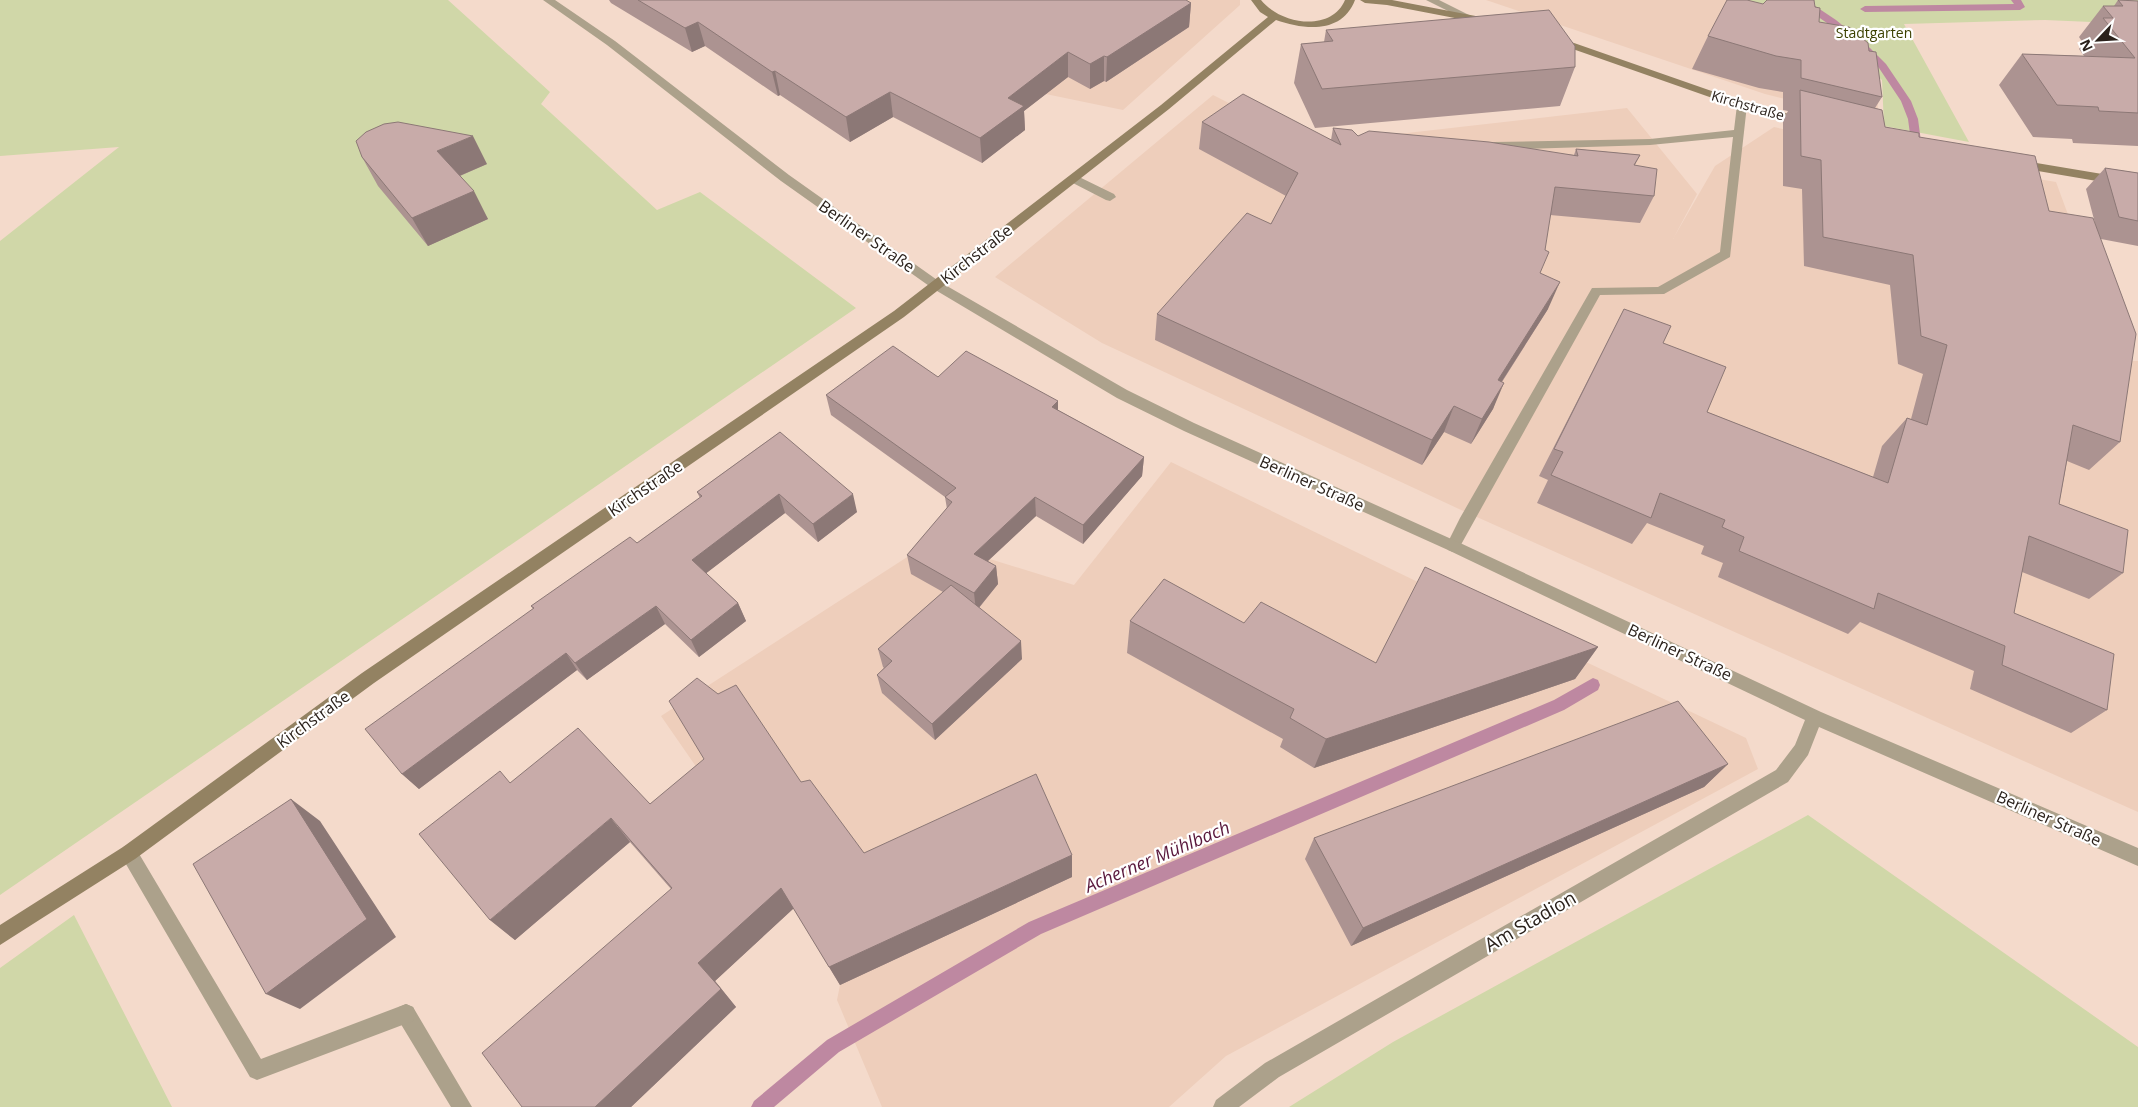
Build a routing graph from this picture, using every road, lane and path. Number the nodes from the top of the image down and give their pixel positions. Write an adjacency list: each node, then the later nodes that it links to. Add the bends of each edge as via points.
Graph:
1 (548, 0): 18 (street, Berliner Straße, via 610,43 785,178)
2 (1256, 0): 6 (main road, via 1265,12)
3 (1350, 0): 6 (main road, via 1340,16 1320,23 1296,23)
4 (1365, 0): 7 (main road)
5 (1431, 0): 7 (street)
6 (1274, 17): 15 (main road, Kirchstraße, via 1165,108)
7 (1470, 18): 8 (main road)
8 (1499, 24)
9 (1547, 37): 10 (main road, Kirchstraße)
10 (1742, 105): 11 (main road, Kirchstraße); 12 (street)
11 (1819, 124)
12 (1739, 133): 13 (street, via 1650,142); 19 (street, via 1726,254 1660,291 1596,291)
13 (1484, 146)
14 (2003, 162): 16 (main road)
15 (1073, 178): 17 (street); 18 (main road, Kirchstraße)
16 (2138, 184)
17 (1110, 197)
18 (936, 285): 19 (street, Berliner Straße, via 1130,398); 21 (main road, Kirchstraße, via 899,314 368,678)
19 (1453, 546): 20 (street, Berliner Straße)
20 (1816, 717): 22 (street, Berliner Straße); 25 (street, Am Stadion, via 1802,750 1782,776 1272,1070)
21 (129, 853): 23 (main road, Kirchstraße); 24 (street, via 257,1070 406,1014)
22 (2138, 856)
23 (0, 936)
24 (462, 1107)
25 (1223, 1107)

